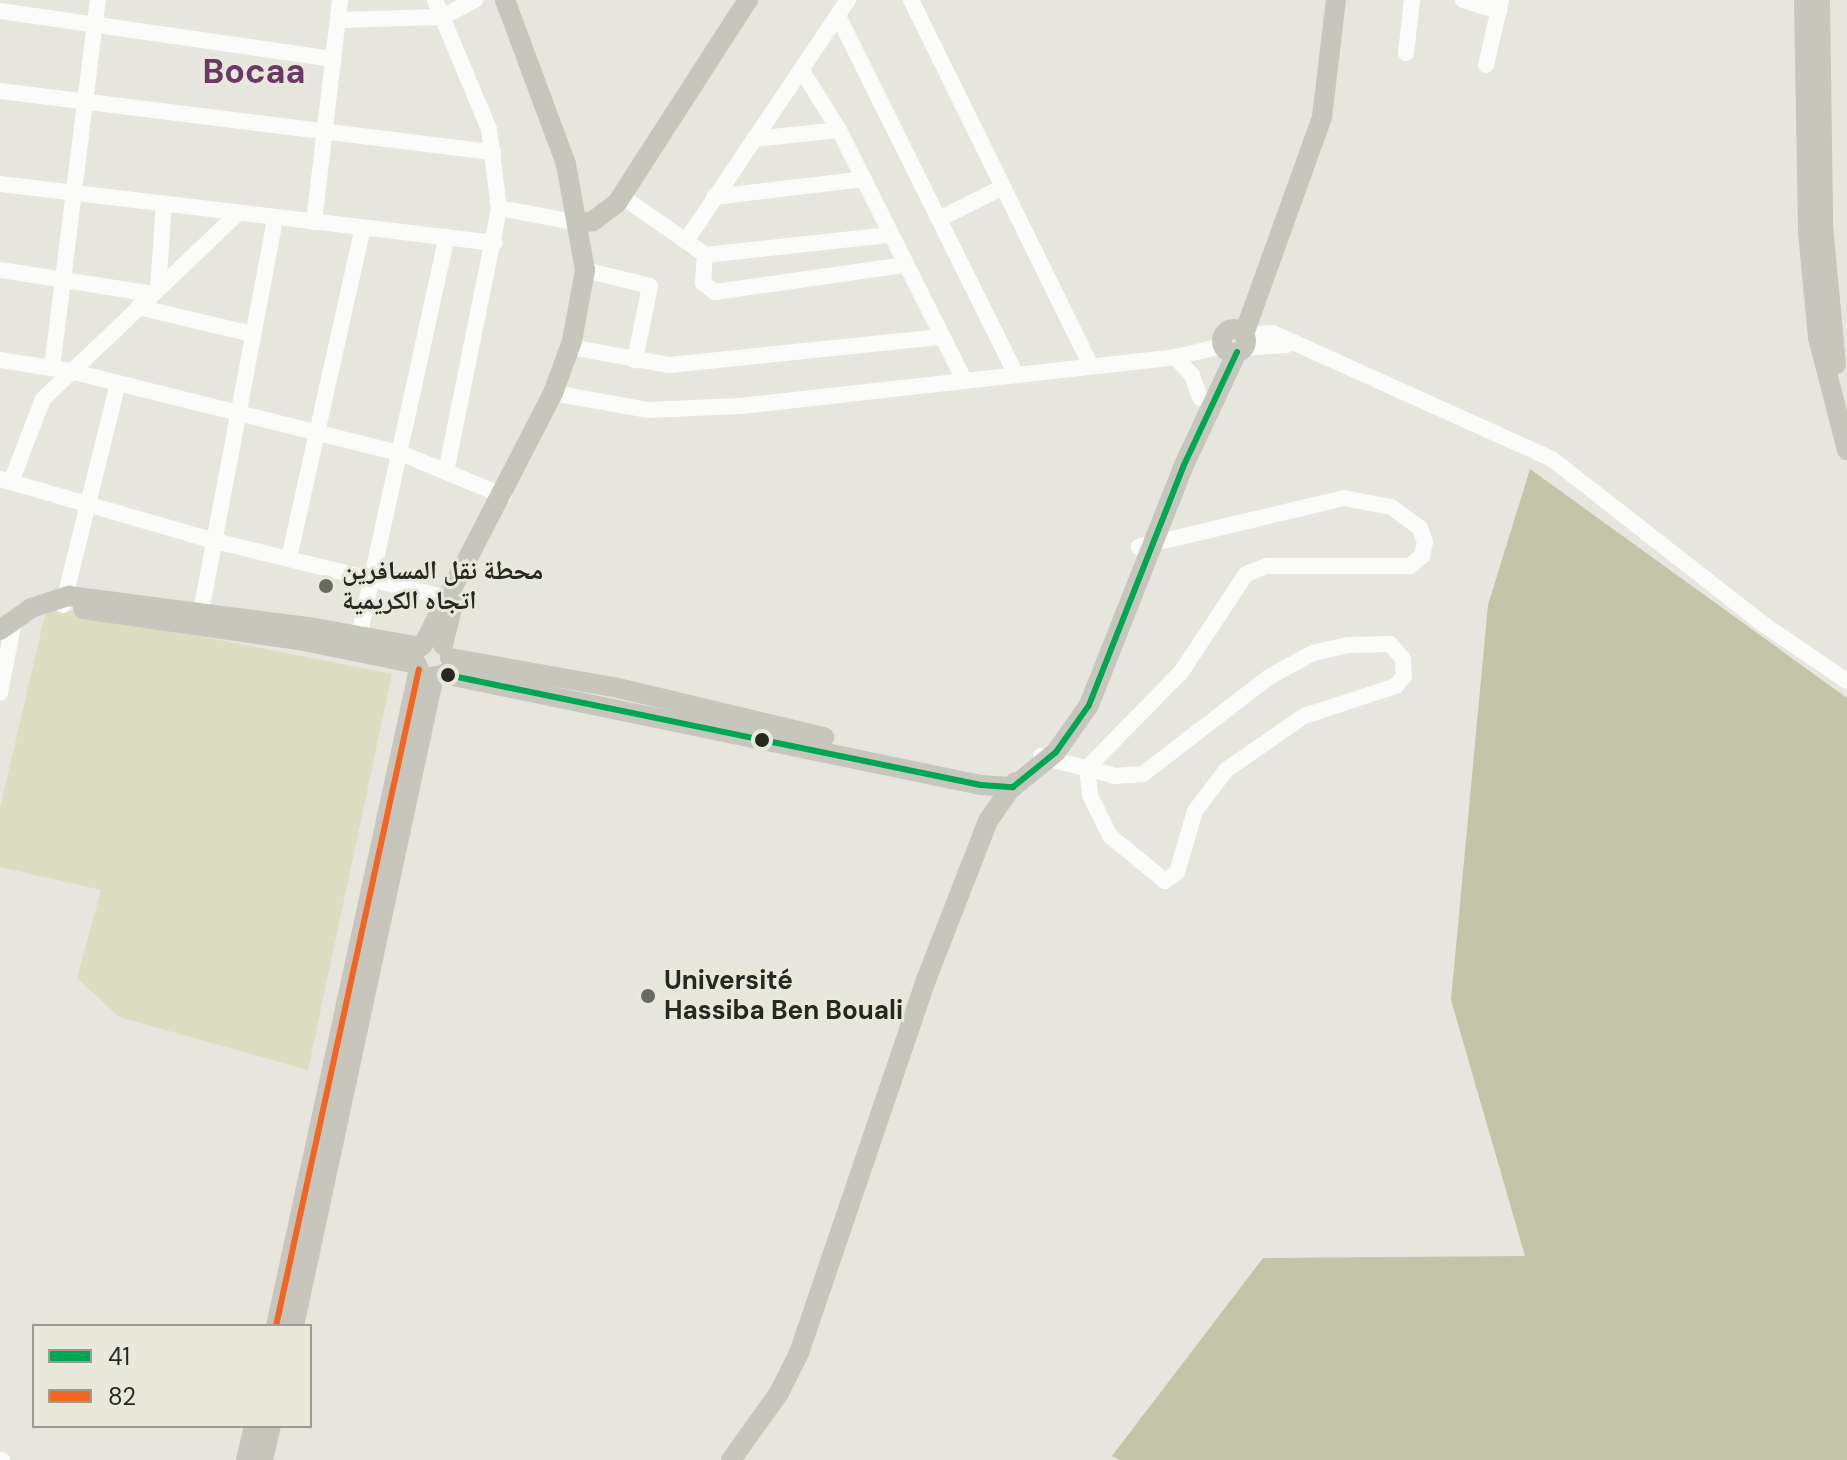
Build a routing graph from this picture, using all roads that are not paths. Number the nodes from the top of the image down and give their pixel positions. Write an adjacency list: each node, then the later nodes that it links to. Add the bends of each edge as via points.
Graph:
1 (98, 0): 20 (street)
2 (340, 0): 19 (street)
3 (435, 0): 18 (street)
4 (475, 0): 18 (street)
5 (505, 0): 44 (main road, via 546,104)
6 (748, 0): 36 (main road)
7 (848, 0): 17 (street)
8 (911, 0): 34 (street)
9 (1323, 0): 31 (main road, via 1319,68)
10 (1336, 0): 31 (main road, via 1331,71)
11 (1412, 0): 21 (street)
12 (1463, 0): 15 (street)
13 (1804, 0): 58 (main road, via 1808,232)
14 (1820, 0): 58 (main road)
15 (1500, 6): 23 (street)
16 (0, 11): 20 (street)
17 (838, 16): 24 (street); 41 (street)
18 (442, 17): 19 (street); 30 (street)
19 (338, 20): 22 (street)
20 (94, 26): 22 (street); 26 (street)
21 (1406, 53)
22 (334, 59): 28 (street)
23 (1486, 65)
24 (801, 69): 27 (street); 29 (street)
25 (0, 91): 26 (street)
26 (84, 103): 28 (street); 35 (street)
27 (839, 130): 29 (street); 32 (street)
28 (324, 132): 30 (street); 43 (street)
29 (754, 139): 37 (street)
30 (493, 152): 39 (street)
31 (1302, 165): 60 (main road)
32 (864, 179): 37 (street); 46 (street)
33 (0, 184): 35 (street)
34 (1003, 187): 41 (street); 65 (street)
35 (74, 193): 38 (street); 54 (street)
36 (621, 196): 44 (main road, via 606,214); 48 (street)
37 (714, 197): 48 (street)
38 (164, 203): 40 (street); 55 (street)
39 (499, 208): 44 (street); 49 (street)
40 (238, 213): 42 (street); 55 (street)
41 (941, 218): 68 (street)
42 (275, 219): 43 (street); 57 (street)
43 (314, 222): 45 (street)
44 (579, 223): 53 (main road)
45 (363, 228): 47 (street); 75 (street)
46 (890, 235): 50 (street); 51 (street)
47 (447, 237): 49 (street); 77 (street)
48 (686, 241): 50 (street)
49 (494, 243): 79 (street)
50 (705, 255): 51 (street, via 703,283 715,292)
51 (905, 265): 59 (street)
52 (0, 270): 54 (street)
53 (585, 270): 61 (main road); 64 (street, via 650,286)
54 (63, 279): 55 (street); 66 (street)
55 (155, 291): 56 (street)
56 (138, 307): 57 (street); 67 (street)
57 (252, 334): 74 (street)
58 (1824, 334): 73 (main road); 76 (main road)
59 (942, 337): 64 (street, via 693,363); 69 (street)
60 (1235, 342): 62 (street); 72 (main road); 78 (main road); 94 (street, via 1305,348 1552,459 1719,590)
61 (570, 347): 64 (street); 71 (main road)
62 (1175, 357): 65 (street); 72 (street, via 1192,375)
63 (0, 360): 66 (street)
64 (635, 360)
65 (1091, 366): 68 (street)
66 (52, 368): 67 (street)
67 (70, 371): 70 (street); 80 (street, via 32,416)
68 (1016, 375): 69 (street)
69 (964, 380): 71 (street, via 658,410)
70 (117, 386): 74 (street); 82 (street)
71 (553, 393): 81 (main road)
72 (1200, 398): 78 (main road)
73 (1847, 402)
74 (235, 416): 75 (street); 83 (street)
75 (317, 435): 77 (street); 85 (street)
76 (1847, 450)
77 (403, 454): 79 (street); 87 (street)
78 (1177, 465): 84 (main road)
79 (446, 472): 81 (street)
80 (5, 480): 82 (street)
81 (504, 496): 86 (main road)
82 (91, 507): 83 (street); 89 (street)
83 (211, 540): 85 (street); 90 (street)
84 (1146, 547): 96 (main road, via 1094,695); 97 (street, via 1344,498 1391,507 1420,528 1425,542 1422,556 1410,566 1267,566 1246,574 1182,671)
85 (289, 558): 87 (street)
86 (461, 574): 88 (main road); 93 (main road)
87 (371, 579): 88 (street); 92 (street)
88 (448, 598): 93 (main road)
89 (60, 601): 90 (main road); 91 (main road)
90 (200, 620): 92 (main road)
91 (7, 626): 95 (street)
92 (357, 643): 93 (main road)
93 (431, 660): 98 (main road, via 981,785); 99 (main road); 100 (main road)
94 (1847, 681)
95 (0, 693)
96 (1044, 757): 97 (street); 98 (main road)
97 (1087, 768): 97 (street, via 1115,776 1143,774 1232,701 1313,653 1376,643 1390,644 1403,659 1405,672 1396,686 1304,716 1226,770 1195,811 1170,881 1110,836 1090,795)
98 (1016, 780): 105 (main road, via 988,821 926,980 790,1376)
99 (276, 1324)
100 (294, 1324)
101 (254, 1428): 103 (main road)
102 (271, 1428): 104 (main road)
103 (246, 1460)
104 (263, 1460)
105 (731, 1460)

